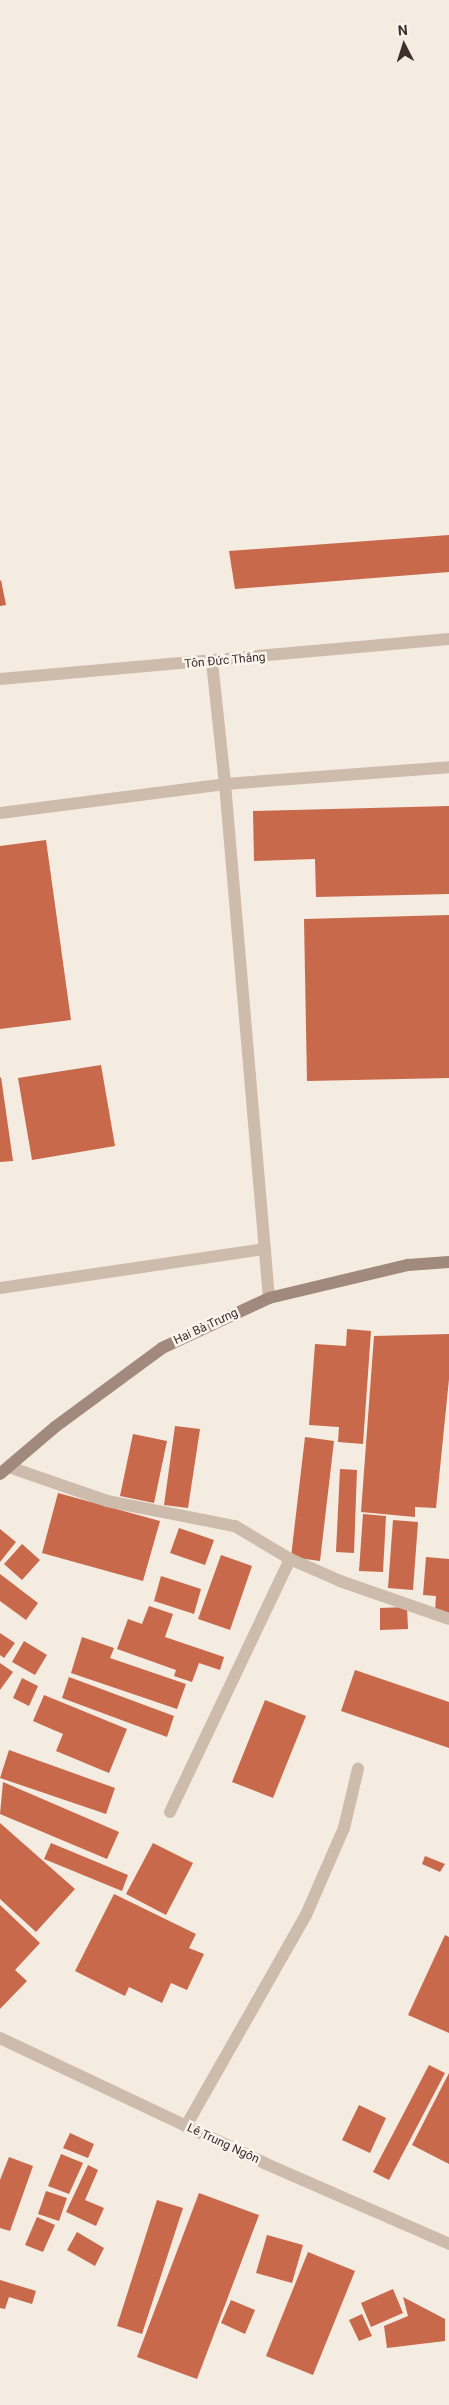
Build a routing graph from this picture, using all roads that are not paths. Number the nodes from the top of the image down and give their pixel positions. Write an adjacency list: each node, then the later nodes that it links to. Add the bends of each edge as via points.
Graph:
1 (449, 639): 2 (street, Tôn Đức Thắng)
2 (212, 662): 3 (street, Tôn Đức Thắng); 5 (street)
3 (0, 679)
4 (449, 766): 5 (street)
5 (225, 784): 6 (street); 7 (street)
6 (0, 813)
7 (266, 1249): 9 (street); 10 (street)
8 (449, 1262): 10 (main road, Hai Bà Trưng, via 408,1265)
9 (0, 1288)
10 (269, 1298): 11 (main road, Hai Bà Trưng, via 162,1348 54,1427)
11 (4, 1470): 12 (street, via 107,1501 235,1526)
12 (290, 1560): 13 (street); 15 (street)
13 (449, 1619)
14 (358, 1769): 17 (street, via 344,1828 306,1915)
15 (170, 1812)
16 (0, 2038): 17 (street, Lê Trung Ngôn)
17 (186, 2126): 18 (street, Lê Trung Ngôn)
18 (449, 2244)

